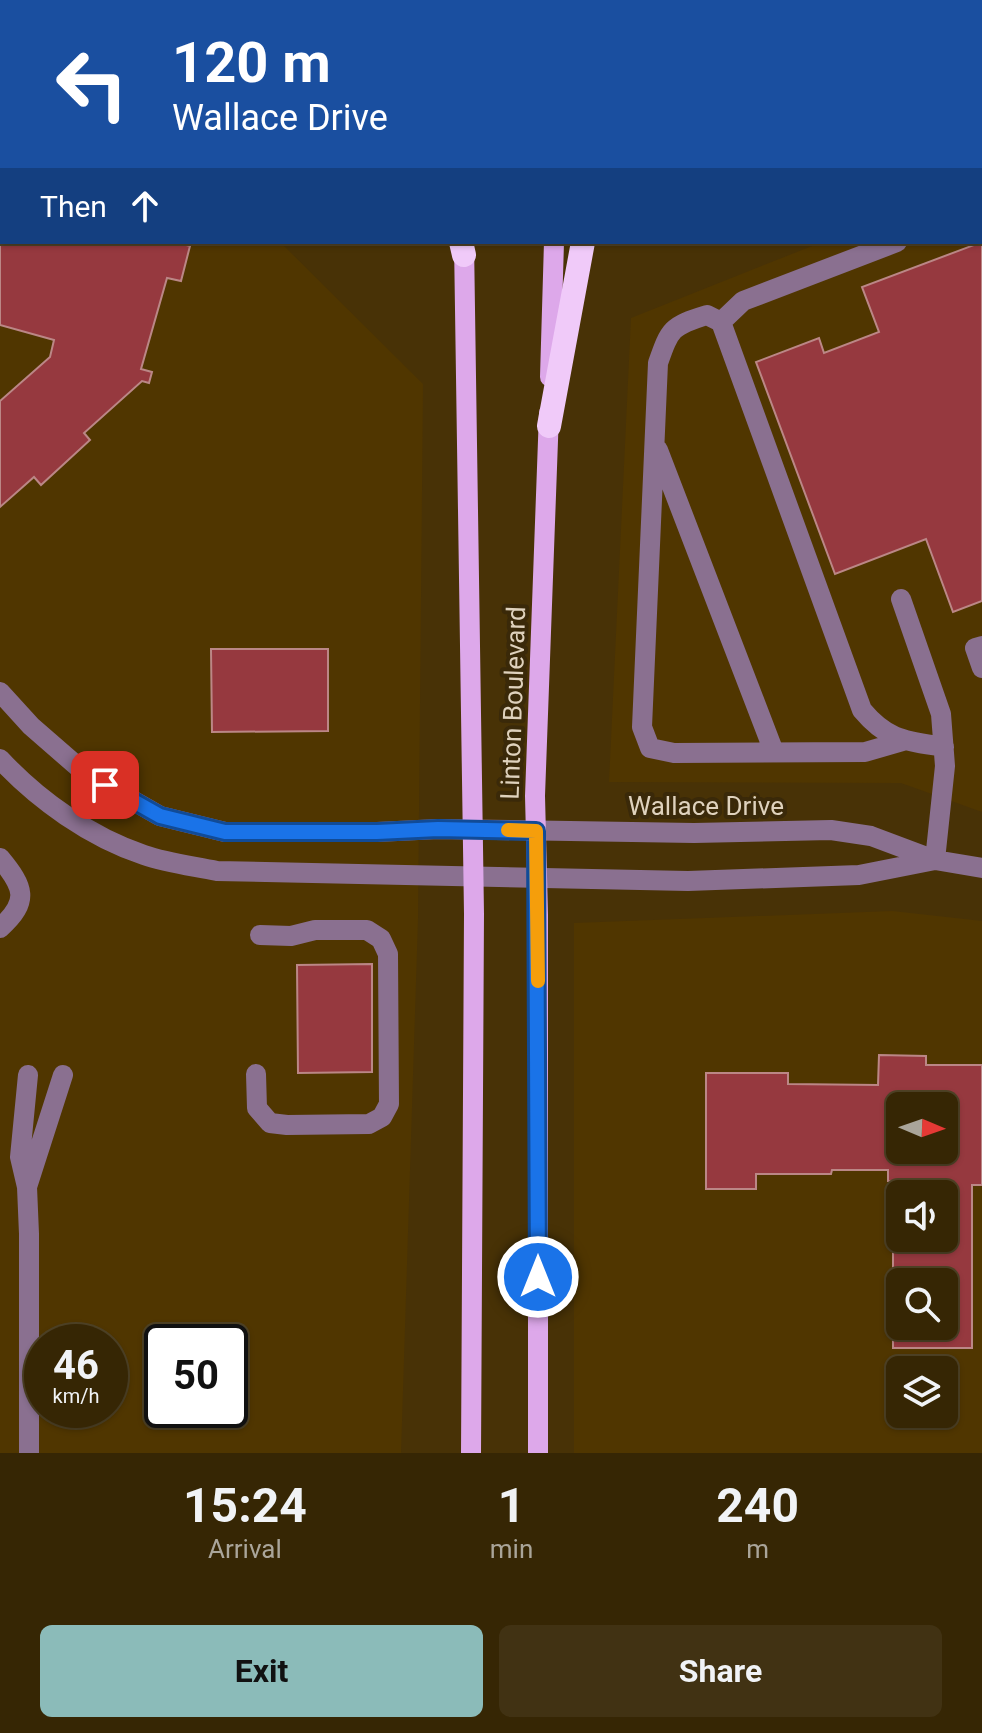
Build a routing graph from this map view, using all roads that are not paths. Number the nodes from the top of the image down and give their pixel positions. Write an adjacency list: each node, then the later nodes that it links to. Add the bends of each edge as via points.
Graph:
1 (554, 244): 6 (main road, Linton Boulevard)
2 (583, 244): 6 (highway)
3 (892, 244): 5 (street, via 743,301)
4 (463, 246): 16 (main road, Linton Boulevard)
5 (721, 322): 7 (street, via 707,315 669,332 658,363); 12 (street, via 862,710 878,729)
6 (549, 426): 17 (main road, Linton Boulevard)
7 (654, 441): 14 (street); 14 (street, via 642,727 650,748)
8 (901, 599): 13 (street, via 941,714)
9 (982, 646): 10 (street, via 975,648)
10 (982, 668)
11 (0, 692): 16 (street, Wallace Drive, via 85,773 160,816 225,832)
12 (903, 741): 13 (street); 14 (street, via 865,752)
13 (944, 747): 19 (street)
14 (774, 752)
15 (0, 759): 21 (street, Wallace Drive, via 65,815 145,855 217,871)
16 (472, 830): 17 (street, Wallace Drive); 21 (main road, Linton Boulevard)
17 (536, 831): 19 (street, Wallace Drive, via 831,830 871,836); 22 (main road, Linton Boulevard)
18 (0, 858): 23 (street, via 22,892 16,913)
19 (935, 860): 20 (street, Wallace Drive); 22 (street, Wallace Drive, via 859,875 688,881)
20 (982, 868)
21 (473, 876): 22 (street, Wallace Drive); 30 (main road, Linton Boulevard)
22 (537, 876): 31 (main road, Linton Boulevard)
23 (0, 928)
24 (260, 935): 25 (street, via 367,930 381,939 388,954 389,1104 382,1117 369,1124 270,1123 257,1108)
25 (256, 1074)
26 (28, 1075): 28 (street, via 20,1157)
27 (63, 1075): 28 (street)
28 (27, 1187): 29 (street)
29 (29, 1453)
30 (471, 1453)
31 (538, 1453)

